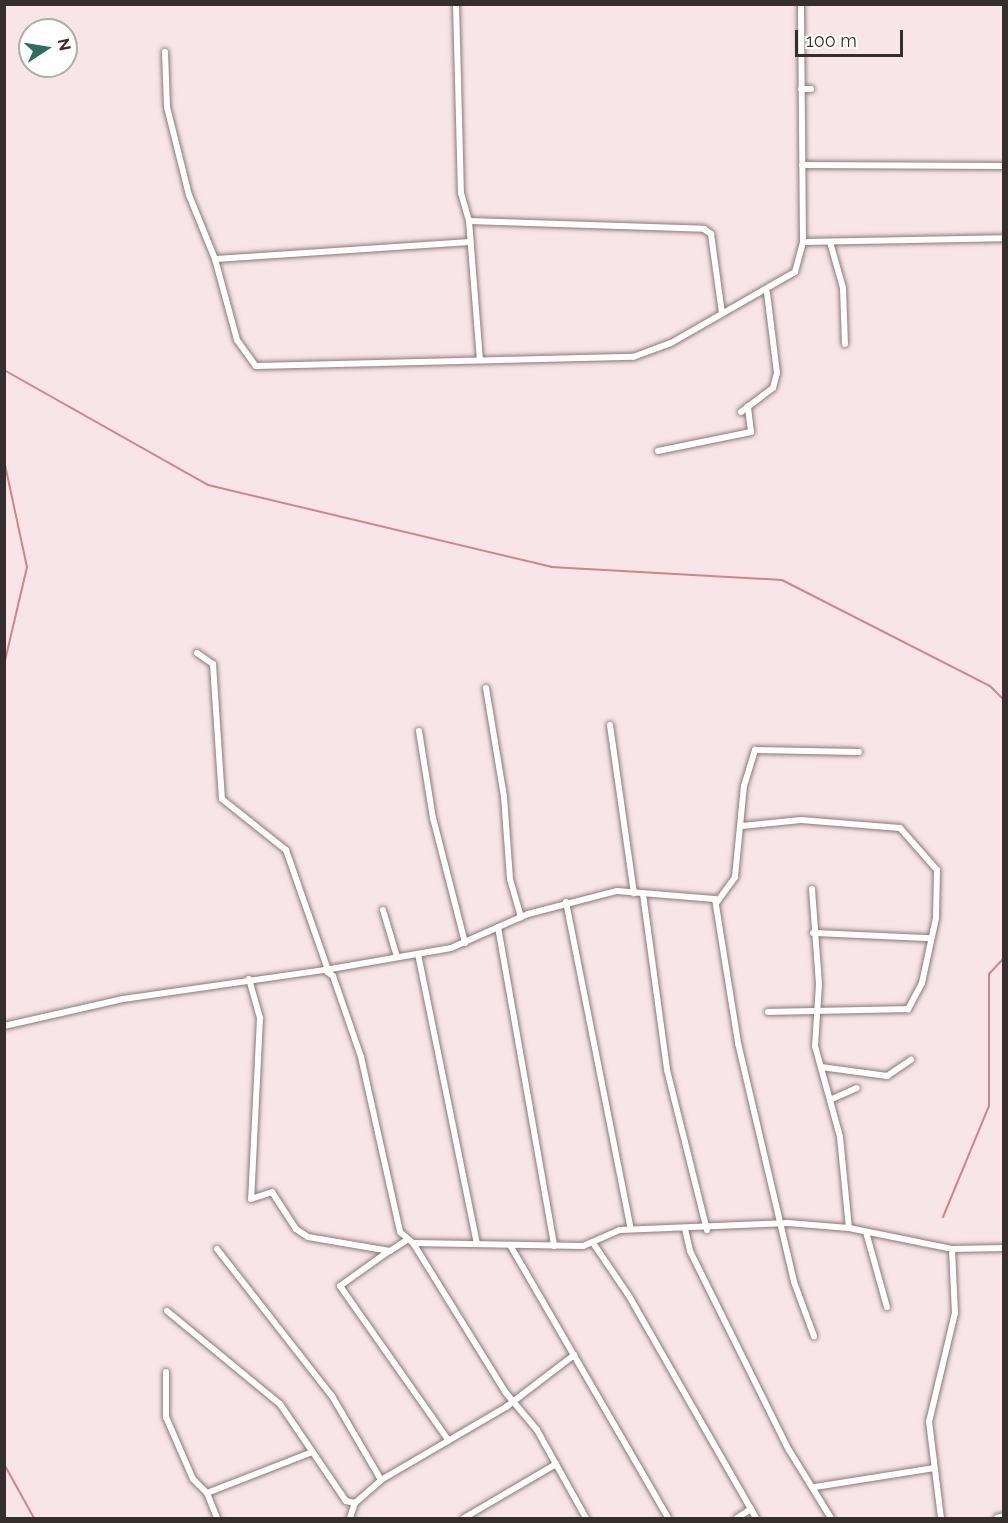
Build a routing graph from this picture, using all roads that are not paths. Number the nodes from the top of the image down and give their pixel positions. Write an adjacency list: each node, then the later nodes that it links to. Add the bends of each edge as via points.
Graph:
1 (456, 4): 8 (street, via 461,193)
2 (801, 4): 4 (street)
3 (165, 52): 13 (street, via 167,107 189,195)
4 (801, 89): 5 (street); 6 (street)
5 (811, 89)
6 (802, 165): 7 (street); 11 (street)
7 (1004, 166)
8 (469, 221): 10 (street); 15 (street, via 704,229 711,234)
9 (1004, 238): 12 (street)
10 (470, 242): 13 (street); 17 (street)
11 (803, 242): 12 (street); 14 (street, via 795,272)
12 (830, 242): 16 (street, via 843,288)
13 (215, 259): 17 (street, via 237,340 256,366)
14 (767, 293): 15 (street); 18 (street, via 777,373 772,388)
15 (722, 313): 17 (street, via 671,343 633,357)
16 (845, 344)
17 (480, 360)
18 (748, 406): 19 (street); 20 (street, via 751,432)
19 (741, 412)
20 (658, 451)
21 (197, 653): 40 (street, via 213,664 222,799 286,850)
22 (486, 688): 33 (street, via 504,797 510,879)
23 (610, 725): 28 (street)
24 (418, 731): 37 (street, via 433,818)
25 (859, 752): 26 (street, via 755,750 744,786)
26 (742, 826): 31 (street, via 735,878); 36 (street, via 801,820 900,828 937,870 936,918)
27 (812, 889): 35 (street)
28 (634, 893): 29 (street); 30 (street)
29 (643, 894): 31 (street); 53 (street, via 667,1070)
30 (566, 902): 33 (street); 51 (street)
31 (717, 902): 49 (street, via 738,1043)
32 (383, 910): 39 (street)
33 (521, 917): 34 (street)
34 (498, 927): 37 (street); 59 (street)
35 (813, 933): 36 (street); 43 (street, via 819,984)
36 (928, 938): 43 (street, via 922,983 908,1010)
37 (465, 943): 38 (street)
38 (418, 954): 39 (street); 56 (street)
39 (397, 957): 40 (street)
40 (326, 969): 41 (street); 55 (street, via 333,976 361,1057 400,1232)
41 (249, 979): 44 (street, via 123,999); 63 (street, via 260,1030 248,1194 256,1201 273,1192 296,1229 308,1237)
42 (768, 1012): 43 (street)
43 (813, 1012): 46 (street)
44 (4, 1026)
45 (911, 1060): 46 (street, via 887,1076)
46 (821, 1067): 48 (street)
47 (857, 1088): 48 (street)
48 (832, 1099): 50 (street)
49 (782, 1223): 50 (street); 53 (street); 66 (street, via 794,1281)
50 (849, 1228): 54 (street)
51 (632, 1229): 52 (street); 57 (street)
52 (685, 1229): 53 (street); 75 (street, via 710,1294 789,1450)
53 (707, 1230)
54 (866, 1232): 62 (street); 64 (street)
55 (410, 1241): 56 (street); 63 (street); 69 (street)
56 (477, 1244): 58 (street)
57 (593, 1244): 59 (street); 78 (street, via 629,1296)
58 (510, 1245): 59 (street); 67 (street)
59 (554, 1246)
60 (1004, 1248): 62 (street)
61 (217, 1249): 74 (street, via 332,1396)
62 (952, 1249): 73 (street, via 955,1313 929,1422)
63 (390, 1251): 70 (street, via 340,1286)
64 (887, 1307)
65 (167, 1311): 71 (street, via 280,1404)
66 (814, 1336)
67 (574, 1355): 69 (street); 84 (street)
68 (166, 1372): 76 (street, via 166,1417 193,1479)
69 (513, 1401): 70 (street); 72 (street)
70 (449, 1441): 74 (street)
71 (312, 1452): 76 (street); 77 (street, via 346,1501)
72 (556, 1464): 82 (street); 83 (street)
73 (935, 1468): 75 (street); 88 (street)
74 (381, 1480): 77 (street)
75 (814, 1487): 87 (street)
76 (207, 1493): 80 (street)
77 (355, 1503): 81 (street)
78 (751, 1509): 85 (street); 86 (street)
79 (1004, 1516): 89 (street)
80 (217, 1518)
81 (350, 1518)
82 (464, 1518)
83 (586, 1518)
84 (668, 1518)
85 (737, 1518)
86 (756, 1518)
87 (831, 1518)
88 (941, 1518)
89 (997, 1518)

